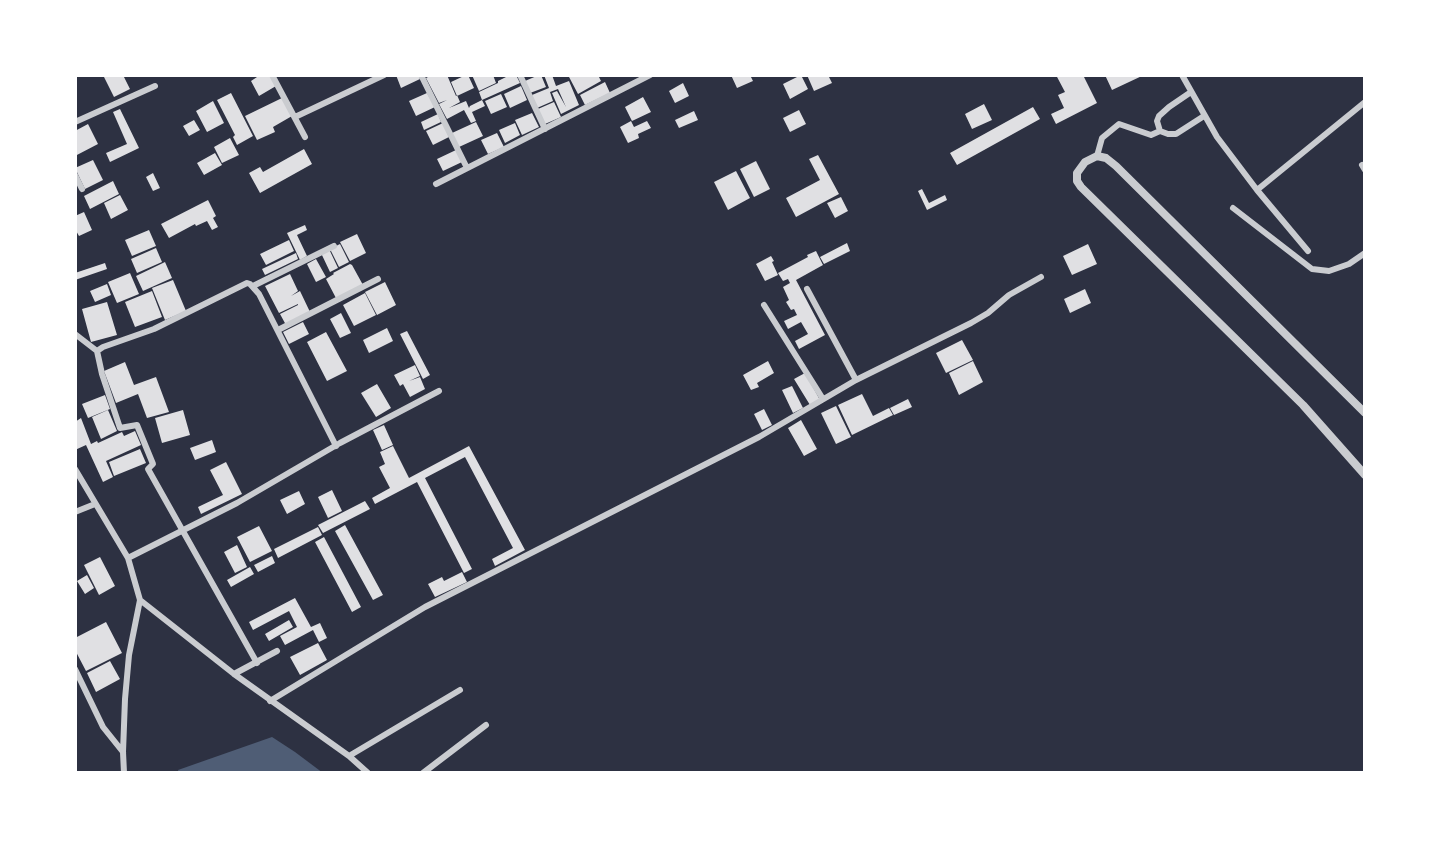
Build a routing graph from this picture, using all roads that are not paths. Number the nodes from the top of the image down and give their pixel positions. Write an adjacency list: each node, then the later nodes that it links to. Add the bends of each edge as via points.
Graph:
1 (272, 75): 11 (street)
2 (384, 75): 11 (street)
3 (421, 75): 17 (street)
4 (520, 75): 13 (street)
5 (650, 75): 13 (street)
6 (1182, 75): 8 (street)
7 (155, 86): 12 (street)
8 (1191, 92): 10 (street); 14 (street, via 1159,116)
9 (1365, 102): 21 (street)
10 (1204, 116): 14 (street, via 1176,134); 21 (street)
11 (295, 117): 15 (street)
12 (75, 122)
13 (545, 129): 17 (street)
14 (1160, 131): 16 (street, via 1151,135 1119,124 1102,138)
15 (305, 137)
16 (1097, 156): 37 (street, via 1116,166); 40 (street, via 1077,173 1081,187 1303,405)
17 (467, 168): 19 (street)
18 (75, 175): 20 (street)
19 (436, 184)
20 (82, 189)
21 (1256, 190): 24 (street)
22 (1233, 208): 25 (street, via 1312,269 1329,271)
23 (334, 246): 28 (street)
24 (1308, 251)
25 (1365, 253)
26 (1041, 276): 34 (street, via 971,323)
27 (378, 279): 31 (street)
28 (253, 286): 31 (street); 33 (street, via 247,283)
29 (807, 289): 34 (street)
30 (764, 305): 36 (street)
31 (278, 330): 38 (street)
32 (75, 334): 33 (street)
33 (97, 351): 43 (street, via 120,428 137,425 153,464 148,469)
34 (856, 380): 36 (street)
35 (439, 391): 38 (street)
36 (822, 399): 51 (street, via 760,436 425,607)
37 (1365, 413)
38 (335, 446): 43 (street)
39 (75, 469): 41 (street)
40 (1365, 475)
41 (95, 504): 42 (street); 44 (street)
42 (75, 512)
43 (183, 531): 44 (street); 47 (street)
44 (128, 558): 45 (street)
45 (140, 600): 49 (street); 53 (street, via 124,699)
46 (277, 651): 47 (street)
47 (257, 663): 49 (street)
48 (75, 669): 53 (street, via 103,727)
49 (234, 674): 51 (street)
50 (460, 690): 54 (street)
51 (270, 701): 54 (street)
52 (486, 725): 57 (street)
53 (123, 752): 55 (street)
54 (349, 756): 56 (street)
55 (124, 773)
56 (368, 773)
57 (423, 773)

